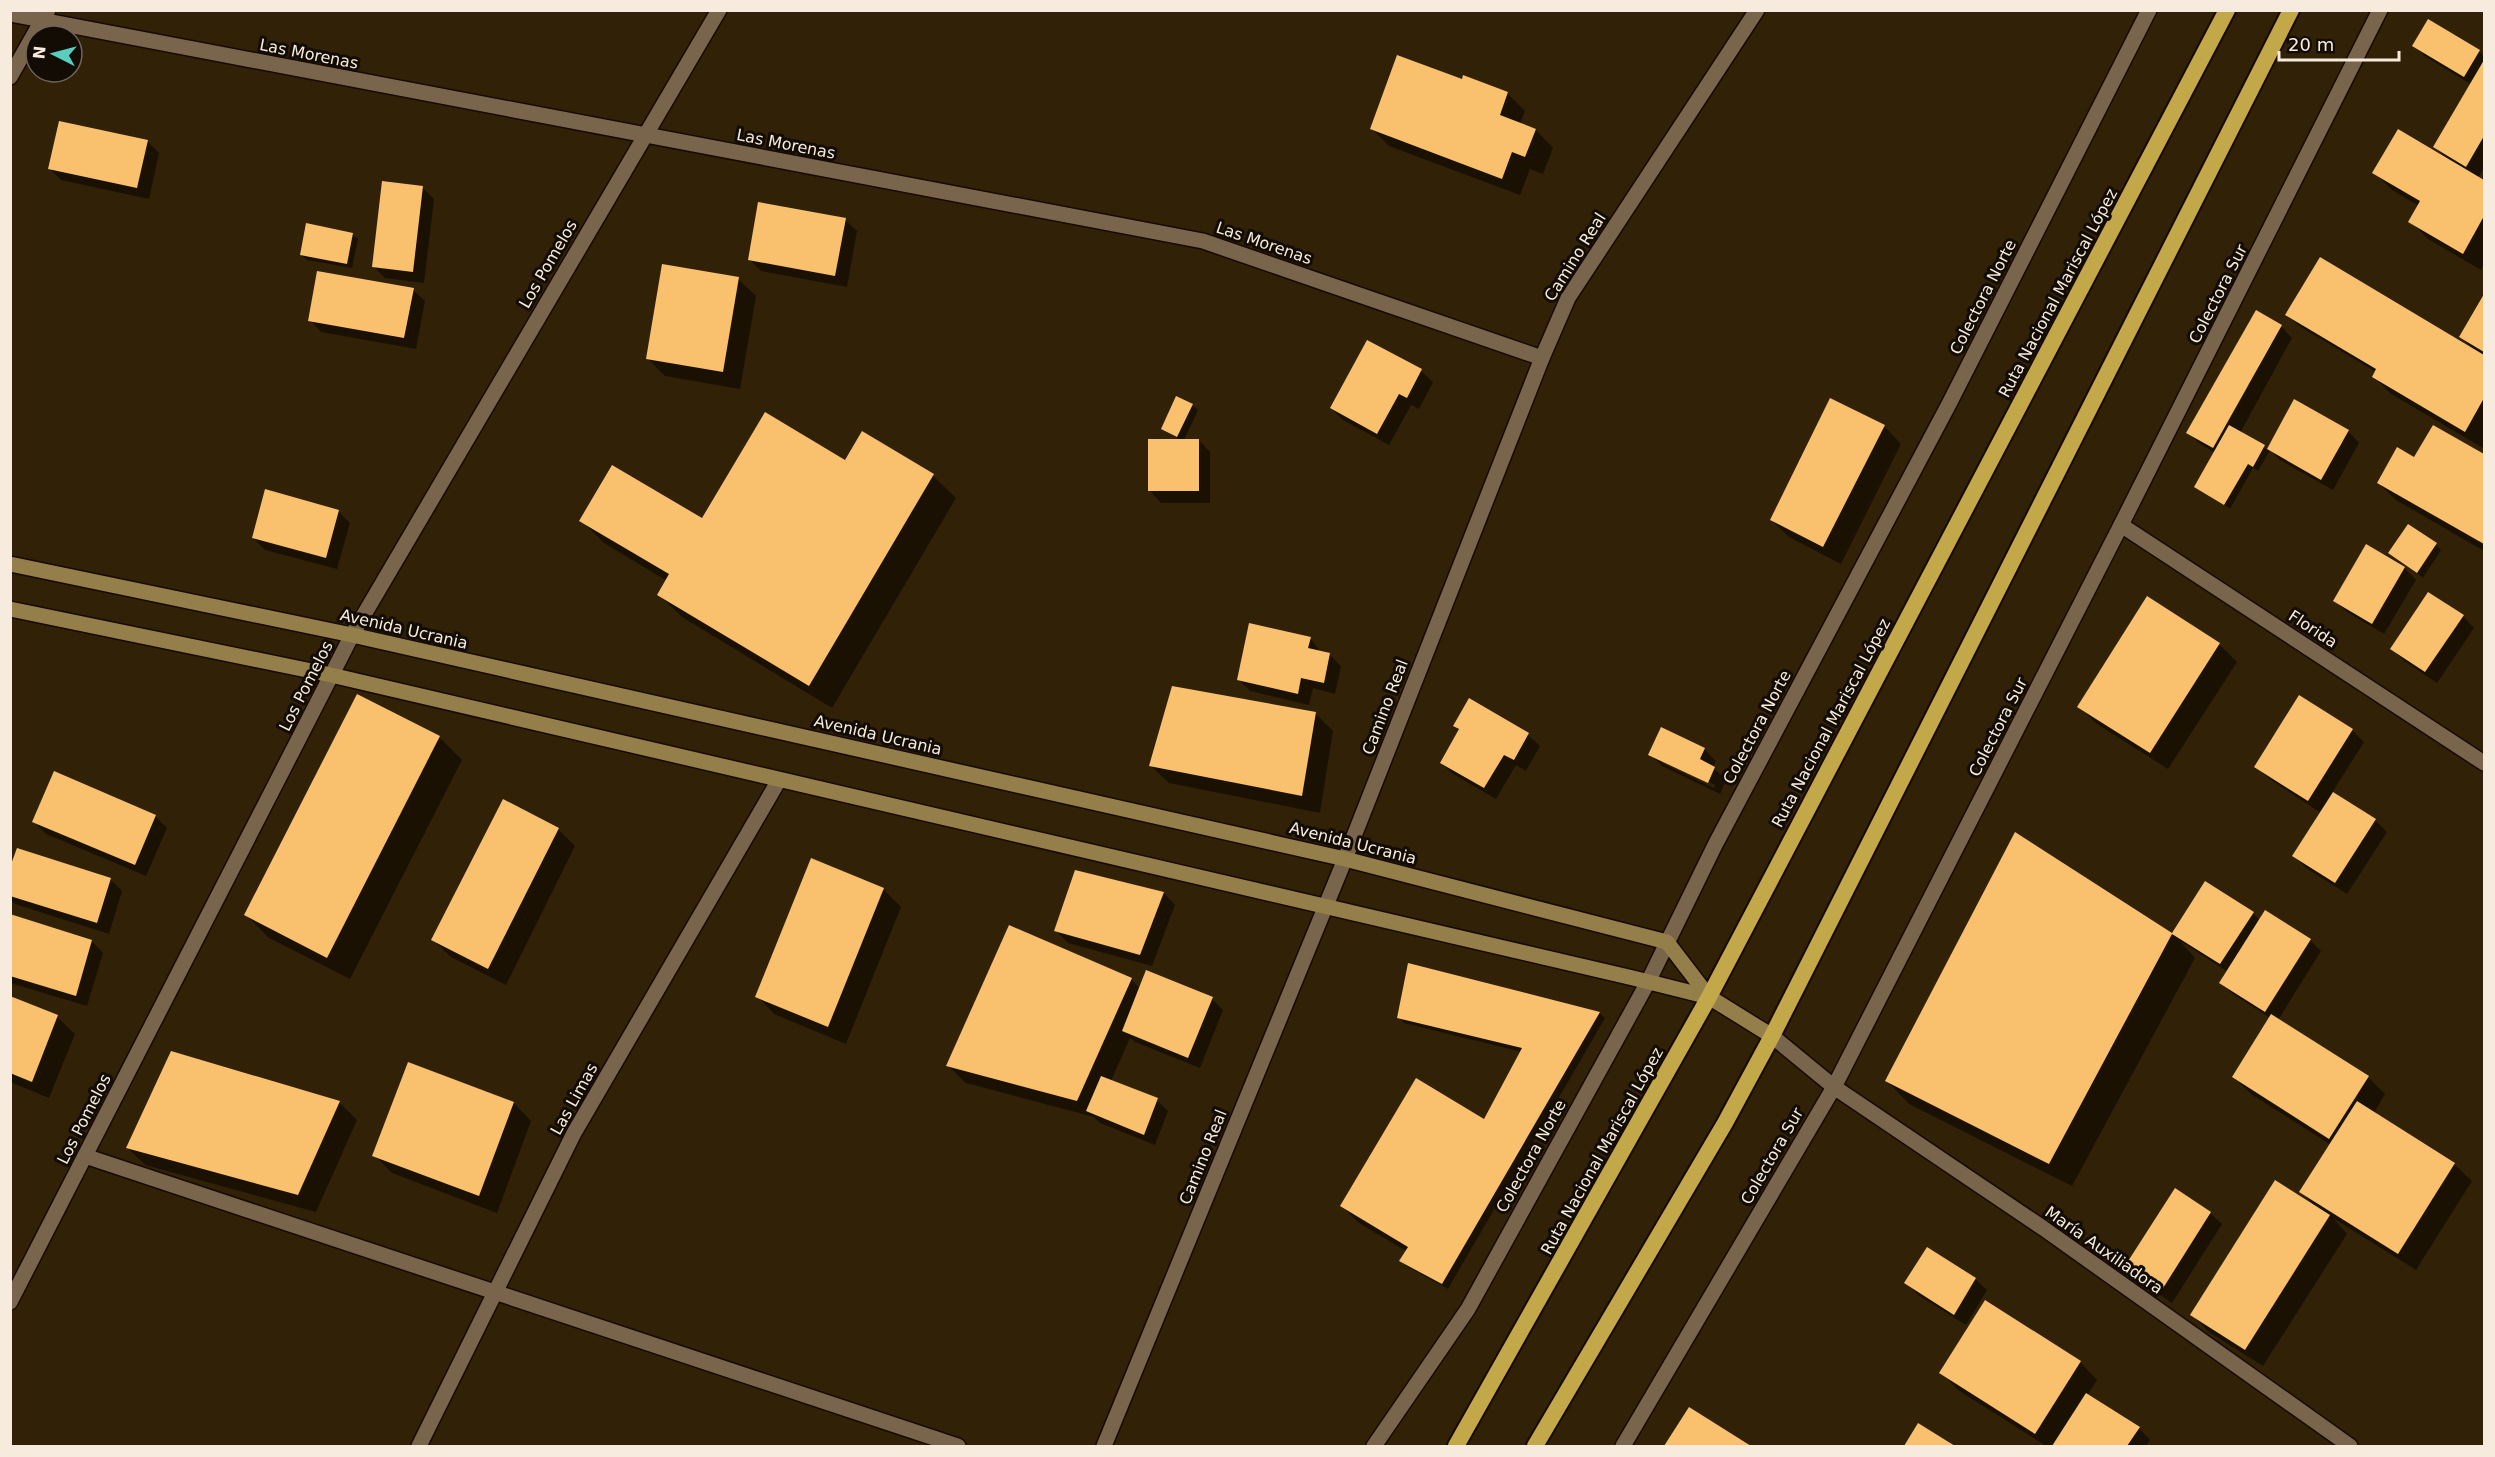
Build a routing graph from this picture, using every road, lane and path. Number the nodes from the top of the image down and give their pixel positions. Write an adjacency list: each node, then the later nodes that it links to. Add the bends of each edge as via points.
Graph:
1 (719, 10): 10 (street, Los Pomelos)
2 (1757, 10): 11 (street, Camino Real, via 1568,298)
3 (2149, 10): 21 (street, Colectora Norte)
4 (2227, 10): 23 (highway, Ruta Nacional Mariscal López)
5 (2291, 10): 24 (highway)
6 (2380, 10): 12 (street, Colectora Sur)
7 (10, 14): 8 (street, Las Morenas)
8 (45, 16): 9 (street); 10 (street, Las Morenas)
9 (10, 77)
10 (644, 136): 11 (street, Las Morenas, via 1203,241); 15 (street, Los Pomelos)
11 (1542, 358): 19 (street, Camino Real)
12 (2121, 525): 17 (street, Florida); 25 (street, Colectora Sur)
13 (10, 564): 15 (main road, Avenida Ucrania)
14 (10, 609): 16 (main road)
15 (352, 635): 16 (street, Los Pomelos); 19 (main road, Avenida Ucrania)
16 (331, 675): 18 (main road); 26 (street, Los Pomelos)
17 (2484, 763)
18 (779, 780): 20 (main road); 27 (street, Las Limas, via 574,1133)
19 (1345, 859): 20 (street, Camino Real); 21 (main road, Avenida Ucrania)
20 (1325, 907): 22 (main road); 31 (street, Camino Real)
21 (1668, 942): 22 (street, Colectora Norte); 23 (main road)
22 (1648, 982): 23 (main road); 32 (street, Colectora Norte, via 1467,1309)
23 (1709, 997): 24 (main road); 33 (highway, Ruta Nacional Mariscal López)
24 (1772, 1036): 25 (street); 34 (highway)
25 (1834, 1087): 35 (street, Colectora Sur); 36 (street, María Auxiliadora, via 2043,1228)
26 (85, 1156): 27 (street); 28 (street, Los Pomelos)
27 (496, 1293): 29 (street, Las Limas); 30 (street)
28 (10, 1302)
29 (419, 1446)
30 (958, 1446)
31 (1104, 1446)
32 (1374, 1446)
33 (1456, 1446)
34 (1535, 1446)
35 (1623, 1446)
36 (2350, 1446)

